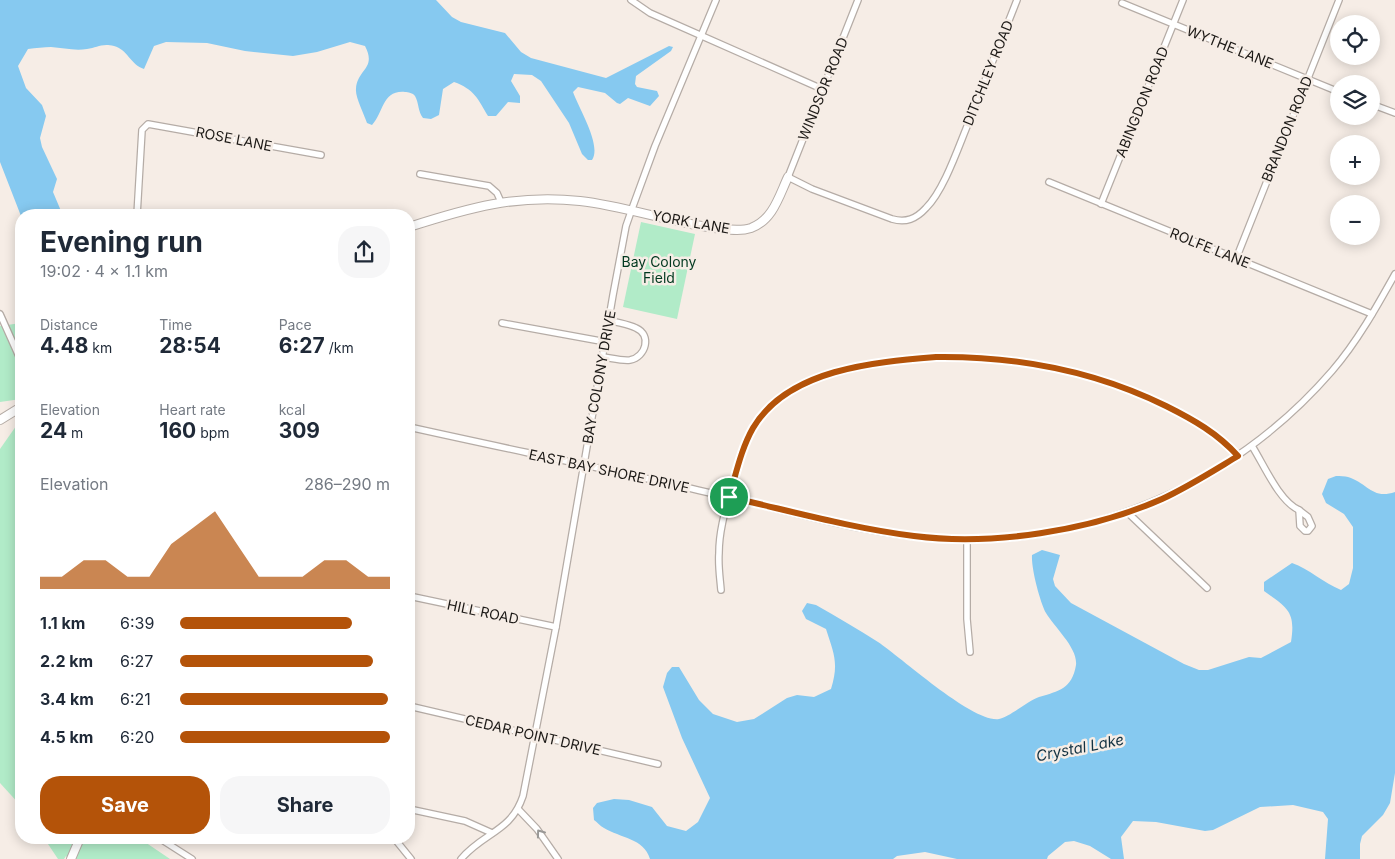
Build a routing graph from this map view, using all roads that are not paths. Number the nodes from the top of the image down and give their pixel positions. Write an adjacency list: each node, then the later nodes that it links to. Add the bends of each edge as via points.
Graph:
1 (631, 0): 9 (street, via 650,13)
2 (716, 0): 9 (street, BAY COLONY DRIVE)
3 (858, 0): 12 (street, WINDSOR ROAD)
4 (1017, 0): 17 (street, DITCHLEY ROAD, via 936,195 913,219 892,219)
5 (1184, 0): 8 (street, ABINGDON ROAD)
6 (1339, 0): 10 (street, BRANDON ROAD)
7 (1122, 3): 8 (street, WYTHE LANE)
8 (1174, 24): 10 (street, WYTHE LANE); 20 (street, ABINGDON ROAD)
9 (701, 35): 12 (street); 22 (street, BAY COLONY DRIVE)
10 (1307, 79): 11 (street, WYTHE LANE); 24 (street, BRANDON ROAD)
11 (1330, 88)
12 (822, 89): 17 (street, WINDSOR ROAD)
13 (1380, 107): 14 (street)
14 (1395, 113)
15 (321, 155): 21 (street, ROSE LANE, via 147,124 142,130)
16 (420, 174): 19 (street, via 490,186)
17 (788, 177): 22 (street, YORK LANE, via 770,214 758,225 744,230 702,226)
18 (1049, 182): 20 (street, ROLFE LANE)
19 (500, 202): 22 (street, YORK LANE, via 578,201); 23 (street, YORK LANE)
20 (1102, 204): 24 (street, ROLFE LANE)
21 (137, 209)
22 (631, 210): 28 (street, BAY COLONY DRIVE)
23 (415, 225)
24 (1236, 258): 27 (street, ROLFE LANE)
25 (1395, 274): 27 (street, EAST BAY SHORE DRIVE)
26 (0, 314): 31 (street)
27 (1372, 314): 36 (street, EAST BAY SHORE DRIVE, via 1332,371)
28 (609, 320): 30 (street, BAY COLONY DRIVE); 32 (street, via 636,328 644,334 646,345 633,359)
29 (502, 323): 30 (street)
30 (606, 342): 32 (street, BAY COLONY DRIVE)
31 (15, 348)
32 (603, 357): 38 (street, BAY COLONY DRIVE)
33 (15, 411): 34 (street)
34 (0, 420)
35 (415, 427): 38 (street, EAST BAY SHORE DRIVE)
36 (1252, 446): 37 (street, EAST BAY SHORE DRIVE); 40 (street, via 1281,495)
37 (1238, 456): 39 (street, via 1224,441 1198,423 1098,378 1021,362 936,357 856,367 812,380 783,395 763,414 747,439); 41 (street, EAST BAY SHORE DRIVE, via 1183,489)
38 (584, 464): 39 (street, EAST BAY SHORE DRIVE); 46 (street, BAY COLONY DRIVE)
39 (729, 497): 42 (street, EAST BAY SHORE DRIVE, via 872,530); 44 (street, via 719,553)
40 (1299, 510)
41 (1127, 512): 42 (street, EAST BAY SHORE DRIVE, via 1059,530 994,539); 43 (street)
42 (967, 539): 47 (street)
43 (1207, 588)
44 (721, 590)
45 (415, 597): 46 (street, HILL ROAD)
46 (556, 627): 49 (street, BAY COLONY DRIVE)
47 (970, 652)
48 (415, 707): 49 (street, CEDAR POINT DRIVE)
49 (536, 735): 50 (street, CEDAR POINT DRIVE); 51 (street, BAY COLONY DRIVE)
50 (658, 764)
51 (518, 809): 53 (street, BAY COLONY DRIVE, via 507,824); 61 (street, one-way to 51, via 537,828)
52 (415, 810): 53 (street, via 465,821)
53 (492, 833): 60 (street, BAY COLONY DRIVE)
54 (77, 844): 57 (street)
55 (168, 844): 58 (street)
56 (399, 844): 59 (street)
57 (71, 859)
58 (192, 859)
59 (411, 859)
60 (461, 859)
61 (558, 859)

